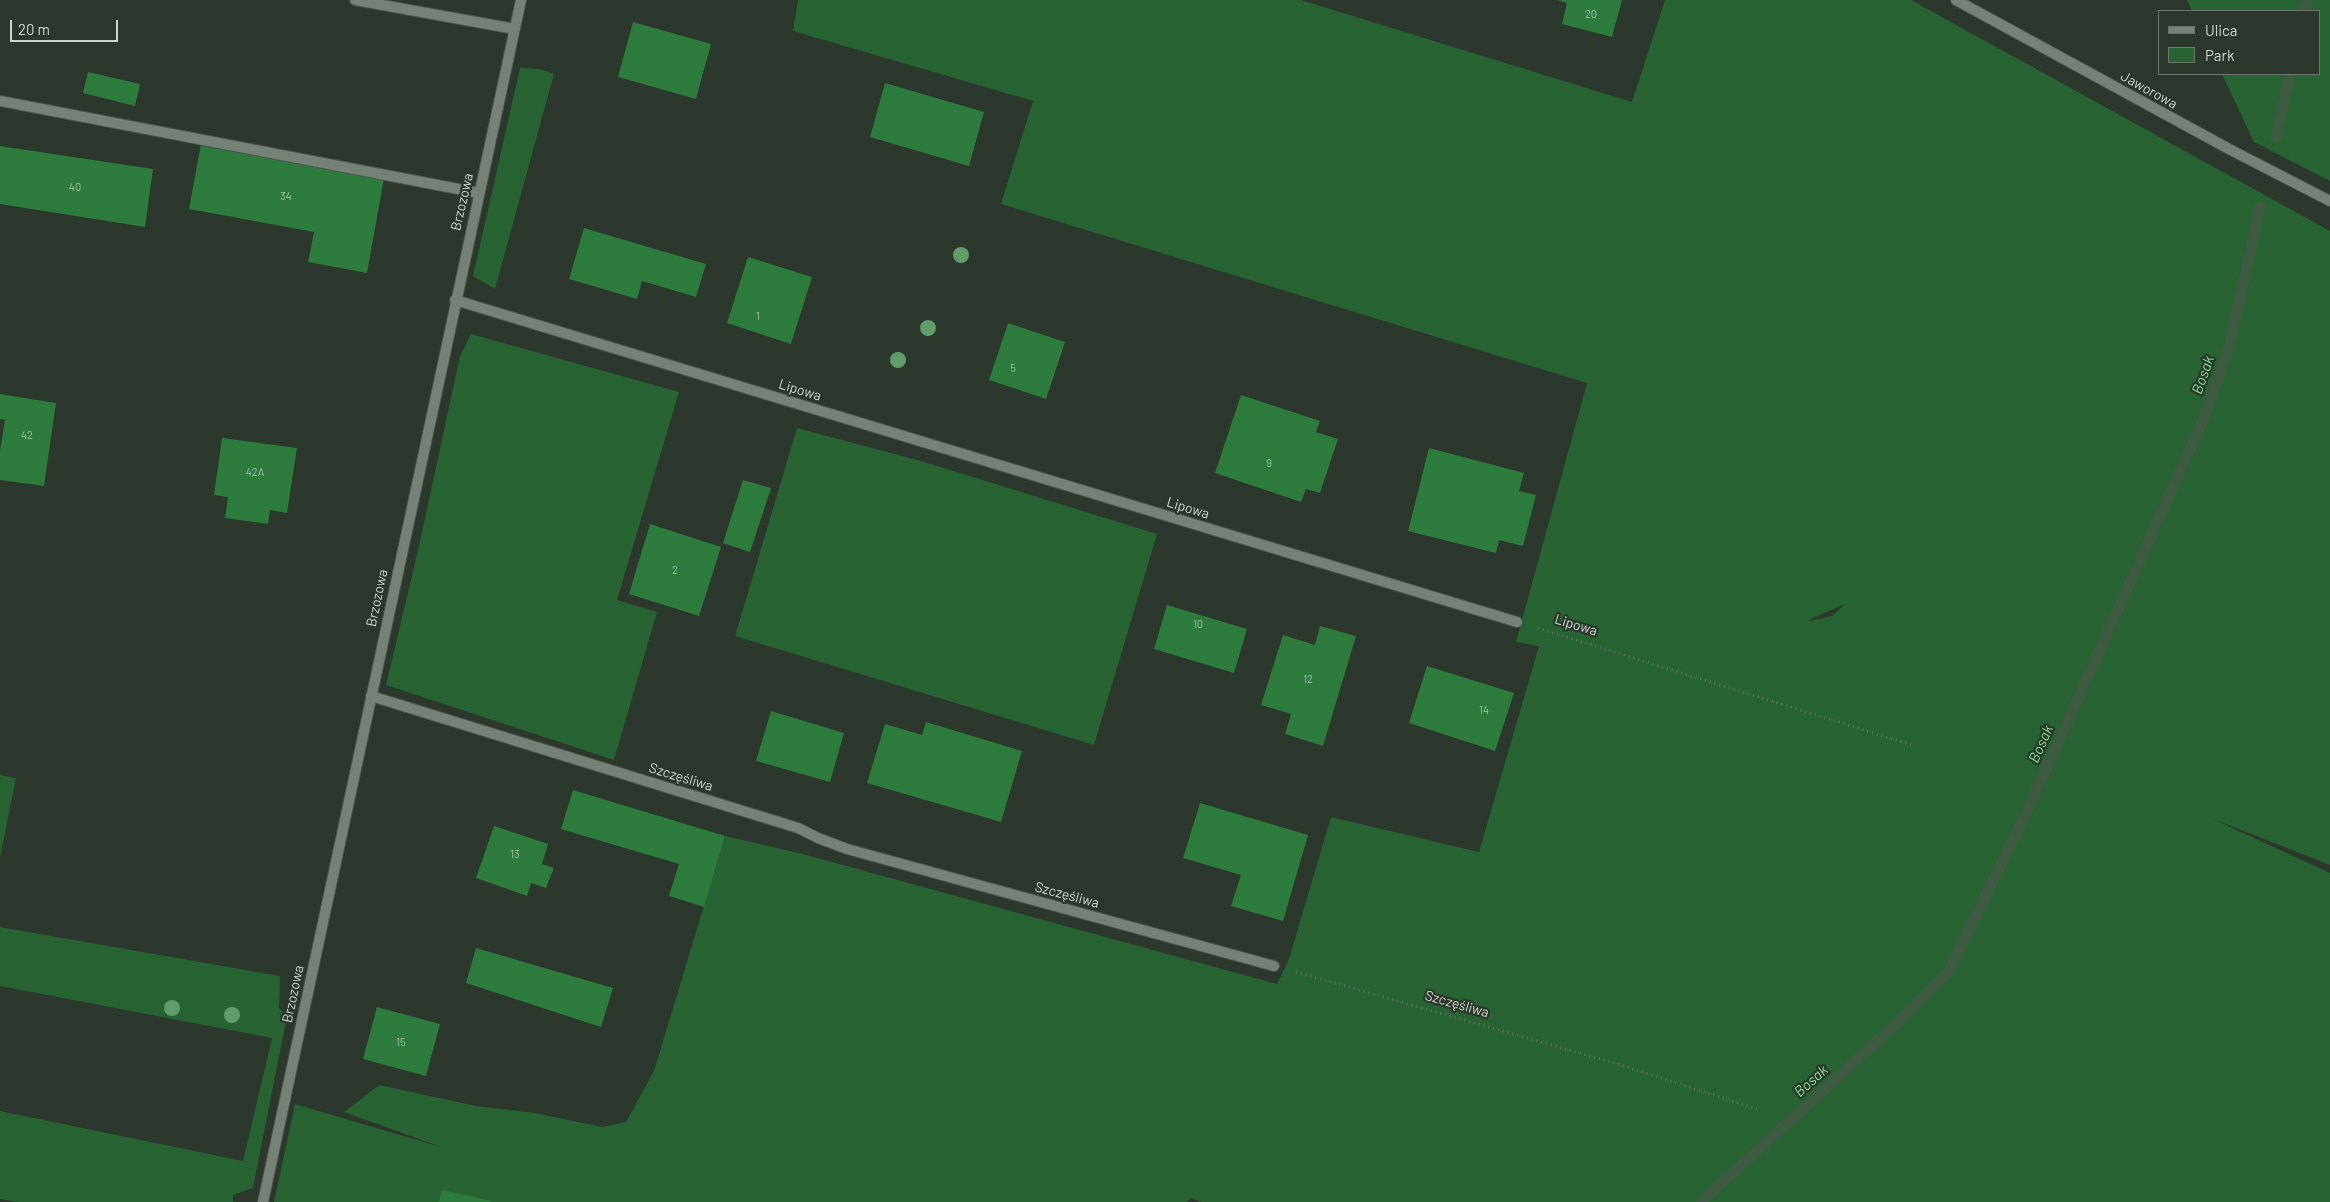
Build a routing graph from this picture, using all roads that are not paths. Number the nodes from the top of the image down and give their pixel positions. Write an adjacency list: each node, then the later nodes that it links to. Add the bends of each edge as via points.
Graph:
1 (354, 0): 4 (street)
2 (521, 0): 4 (street, Brzozowa)
3 (1956, 0): 7 (street, Jaworowa)
4 (515, 29): 6 (street, Brzozowa)
5 (0, 101): 6 (street)
6 (478, 193): 8 (street, Brzozowa)
7 (2330, 201)
8 (455, 300): 9 (street, Lipowa); 10 (street, Brzozowa)
9 (1518, 622)
10 (371, 696): 11 (street, Szczęśliwa, via 798,828 846,849); 12 (street, Brzozowa)
11 (1274, 966)
12 (263, 1202)

